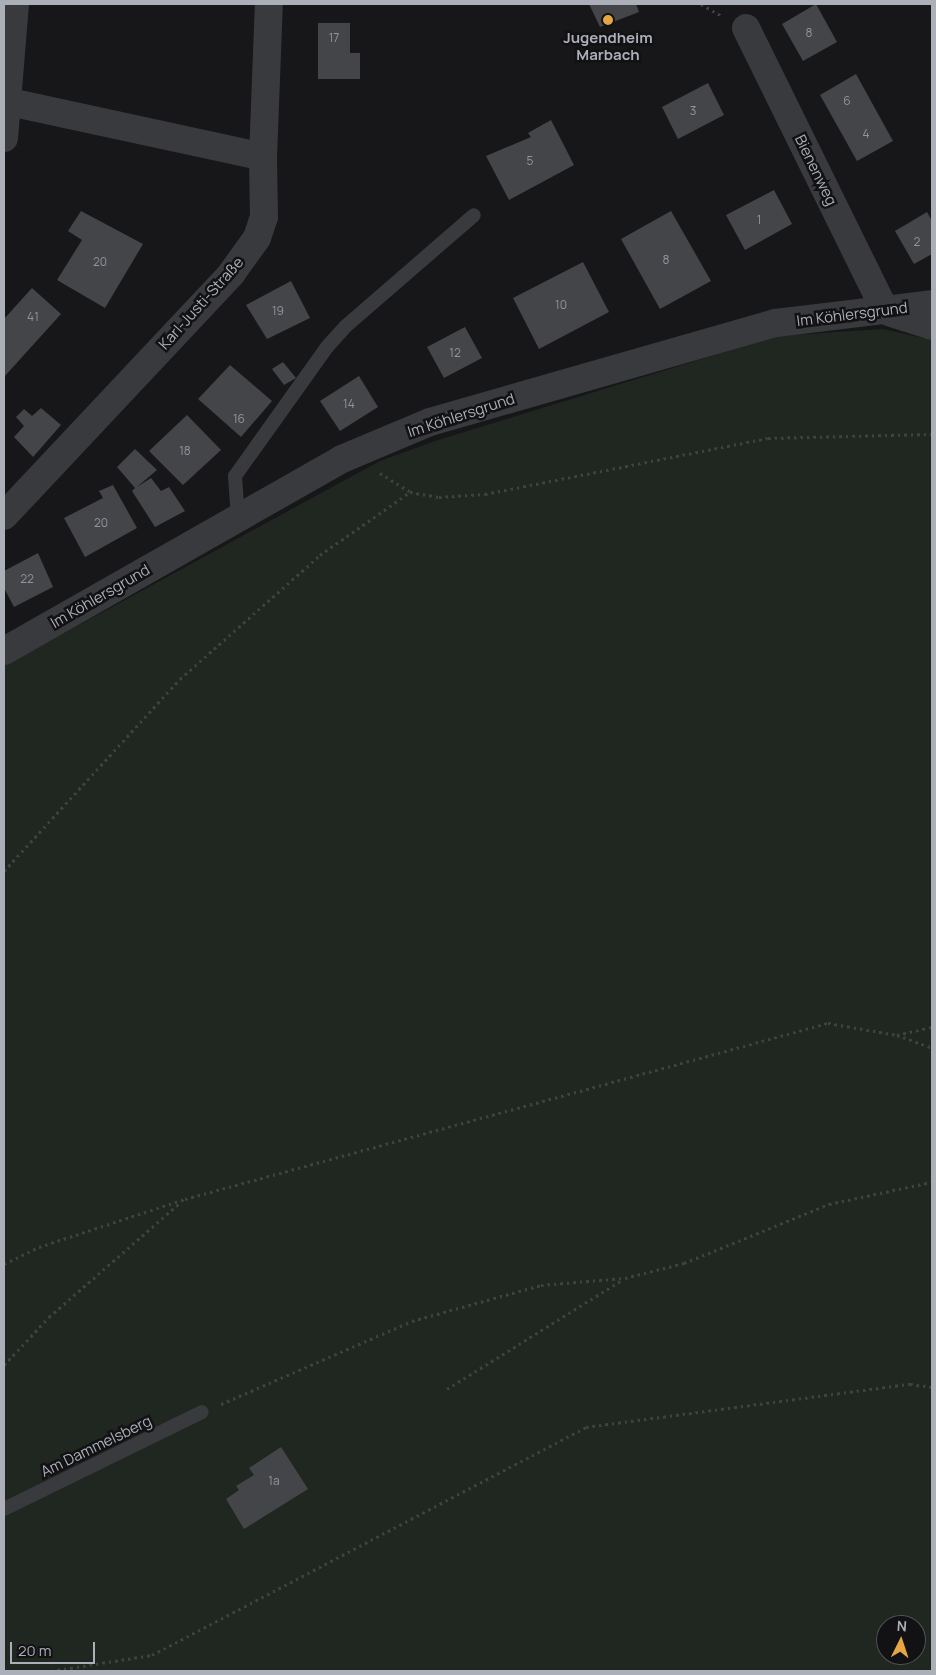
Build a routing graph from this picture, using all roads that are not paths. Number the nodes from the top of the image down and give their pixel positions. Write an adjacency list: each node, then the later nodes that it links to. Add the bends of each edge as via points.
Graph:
1 (15, 4): 4 (street)
2 (269, 4): 6 (street, Karl-Justi-Straße)
3 (746, 28): 9 (street, Bienenweg)
4 (5, 101): 5 (street); 6 (street)
5 (4, 138)
6 (262, 157): 11 (street, Karl-Justi-Straße, via 264,217 256,238 231,274)
7 (474, 215): 12 (lane, via 346,326 327,347 235,476)
8 (932, 304): 9 (street, Im Köhlersgrund)
9 (885, 311): 10 (street); 12 (street, Im Köhlersgrund, via 776,323 430,422 362,451)
10 (932, 326)
11 (4, 516)
12 (238, 518): 13 (street, Im Köhlersgrund)
13 (4, 651)
14 (202, 1412): 15 (lane, Am Dammelsberg)
15 (4, 1509)

